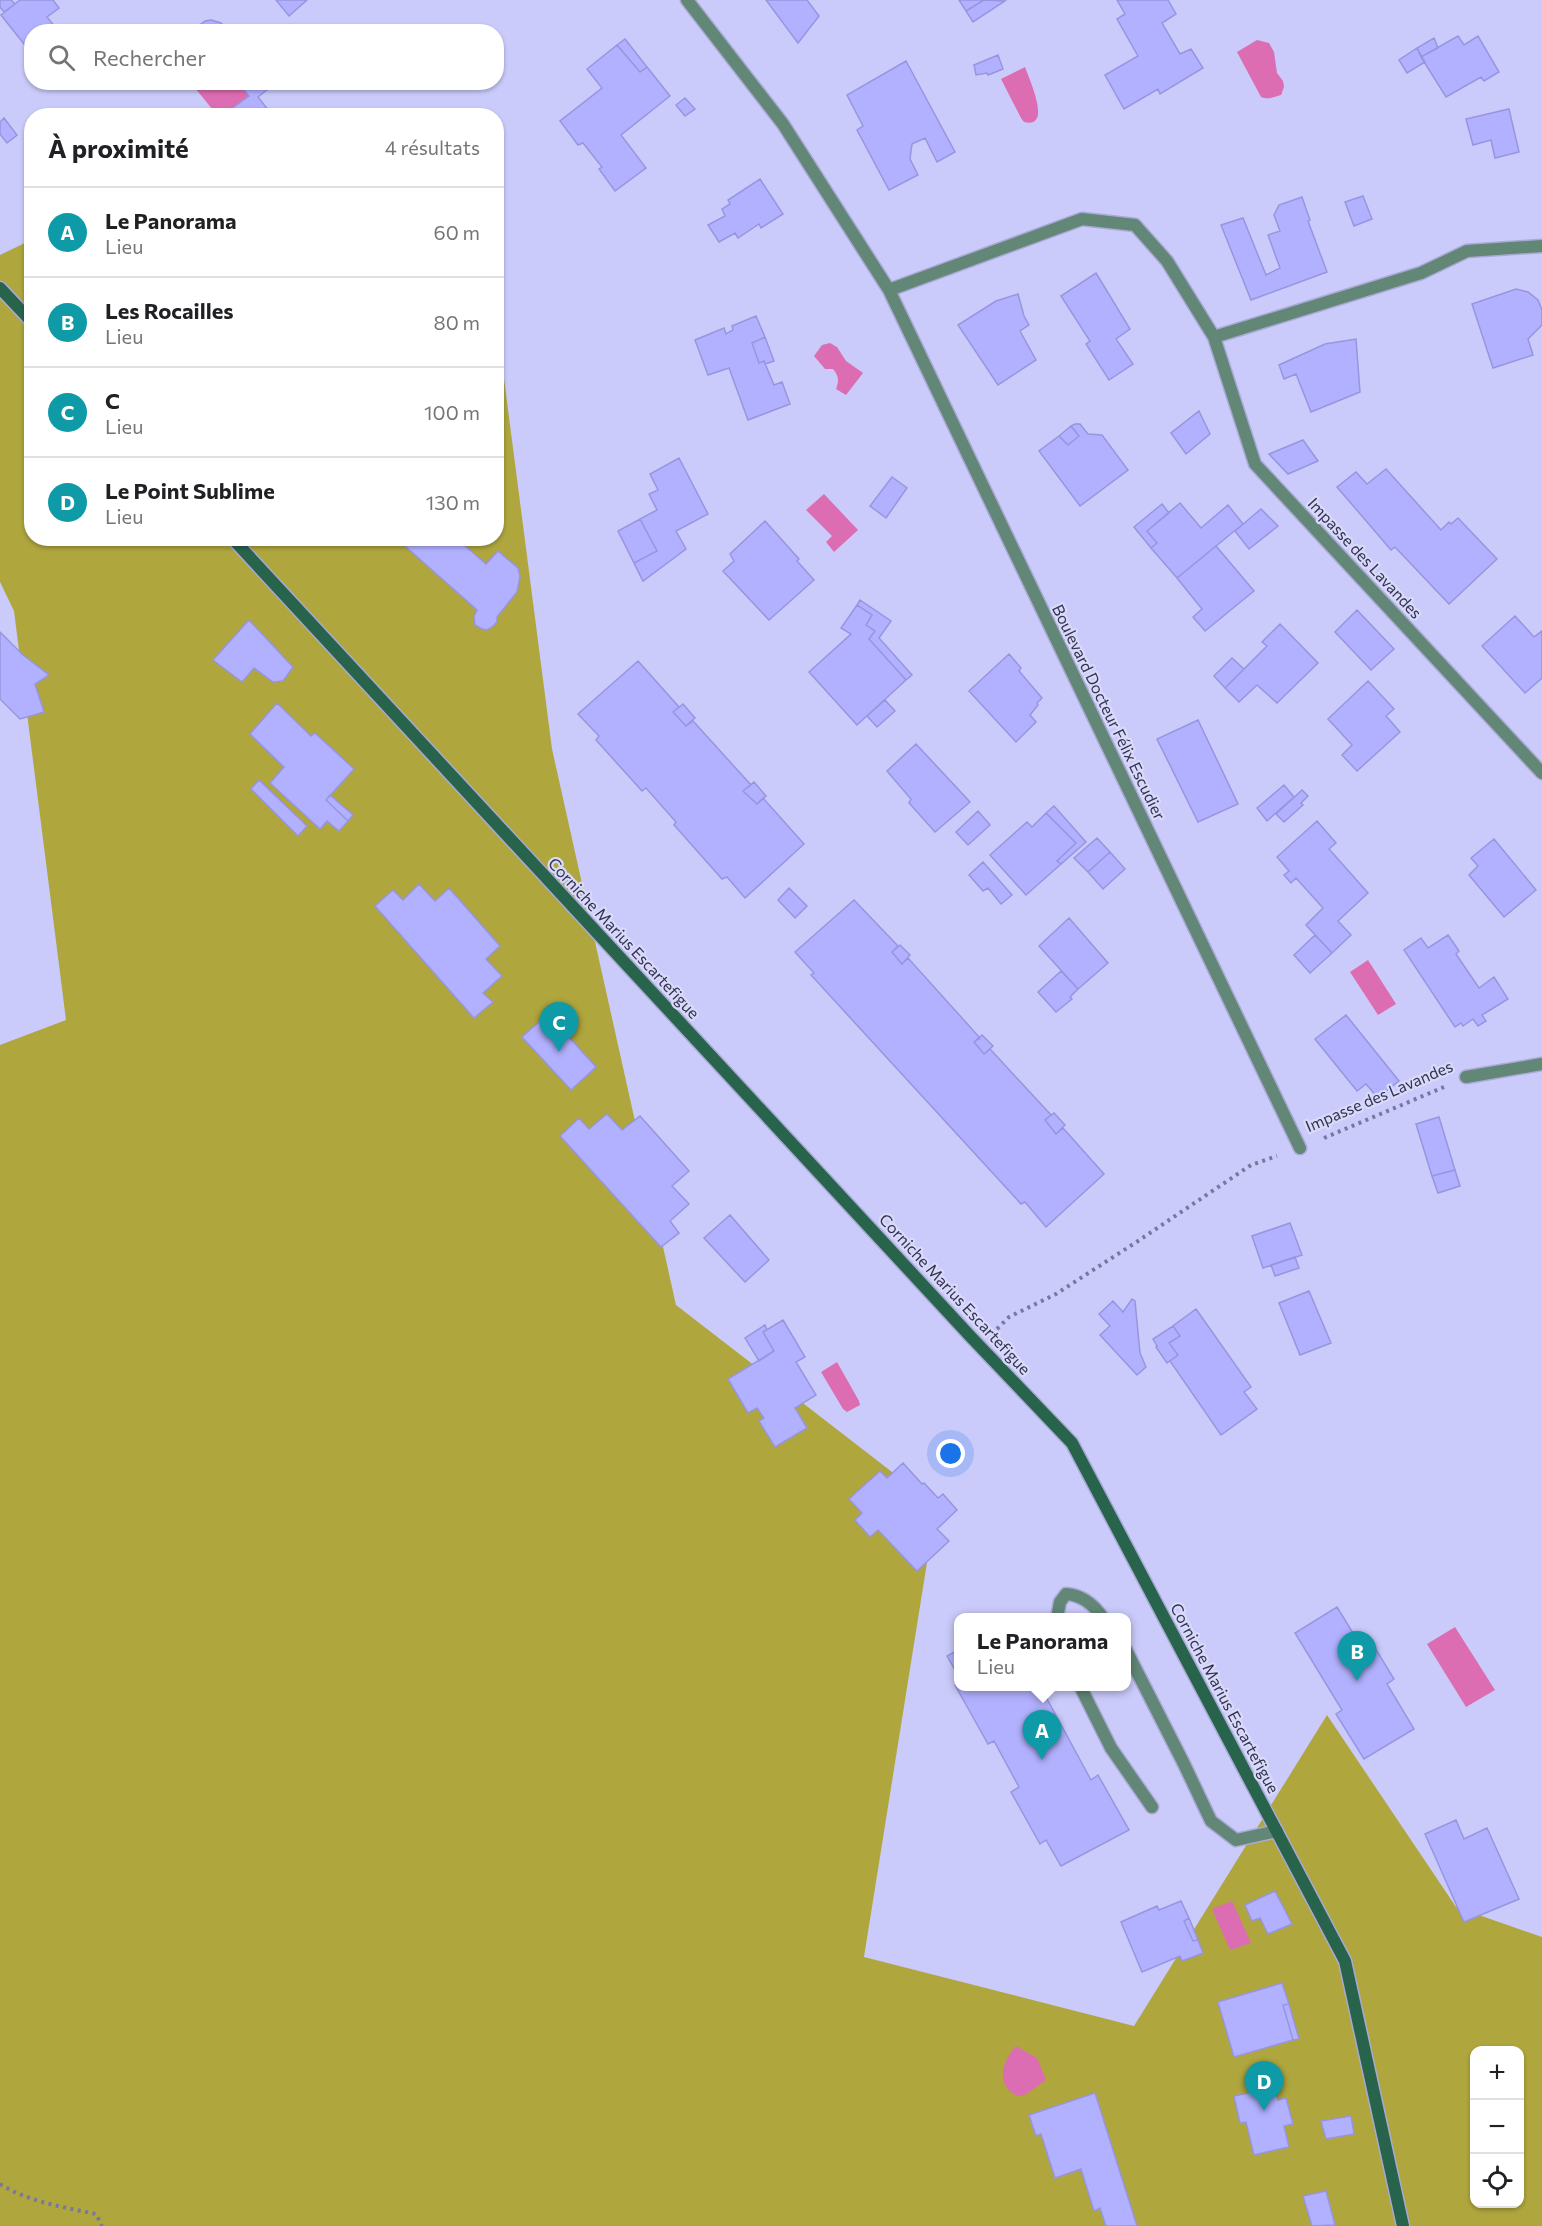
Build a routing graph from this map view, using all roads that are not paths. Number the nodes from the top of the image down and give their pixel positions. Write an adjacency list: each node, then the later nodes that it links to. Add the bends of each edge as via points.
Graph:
1 (687, 0): 4 (street, Boulevard Docteur Félix Escudier, via 783,124)
2 (1542, 246): 6 (street, via 1467,251 1421,273)
3 (0, 288): 5 (main road)
4 (889, 290): 6 (street, via 1082,219 1135,225 1167,261); 11 (street, Boulevard Docteur Félix Escudier)
5 (24, 314)
6 (1214, 337): 8 (street, Impasse des Lavandes, via 1255,464)
7 (239, 546): 17 (main road, Corniche Marius Escartefigue, via 1072,1443)
8 (1542, 773)
9 (1542, 1064): 10 (street, Impasse des Lavandes)
10 (1466, 1077)
11 (1300, 1148)
12 (1059, 1613): 13 (street, via 1066,1594 1078,1594)
13 (1100, 1613)
14 (1131, 1660): 17 (street, via 1211,1821 1236,1840)
15 (1082, 1691): 16 (street, via 1111,1748)
16 (1152, 1807)
17 (1277, 1831): 18 (main road, Corniche Marius Escartefigue, via 1346,1961)
18 (1403, 2226)

